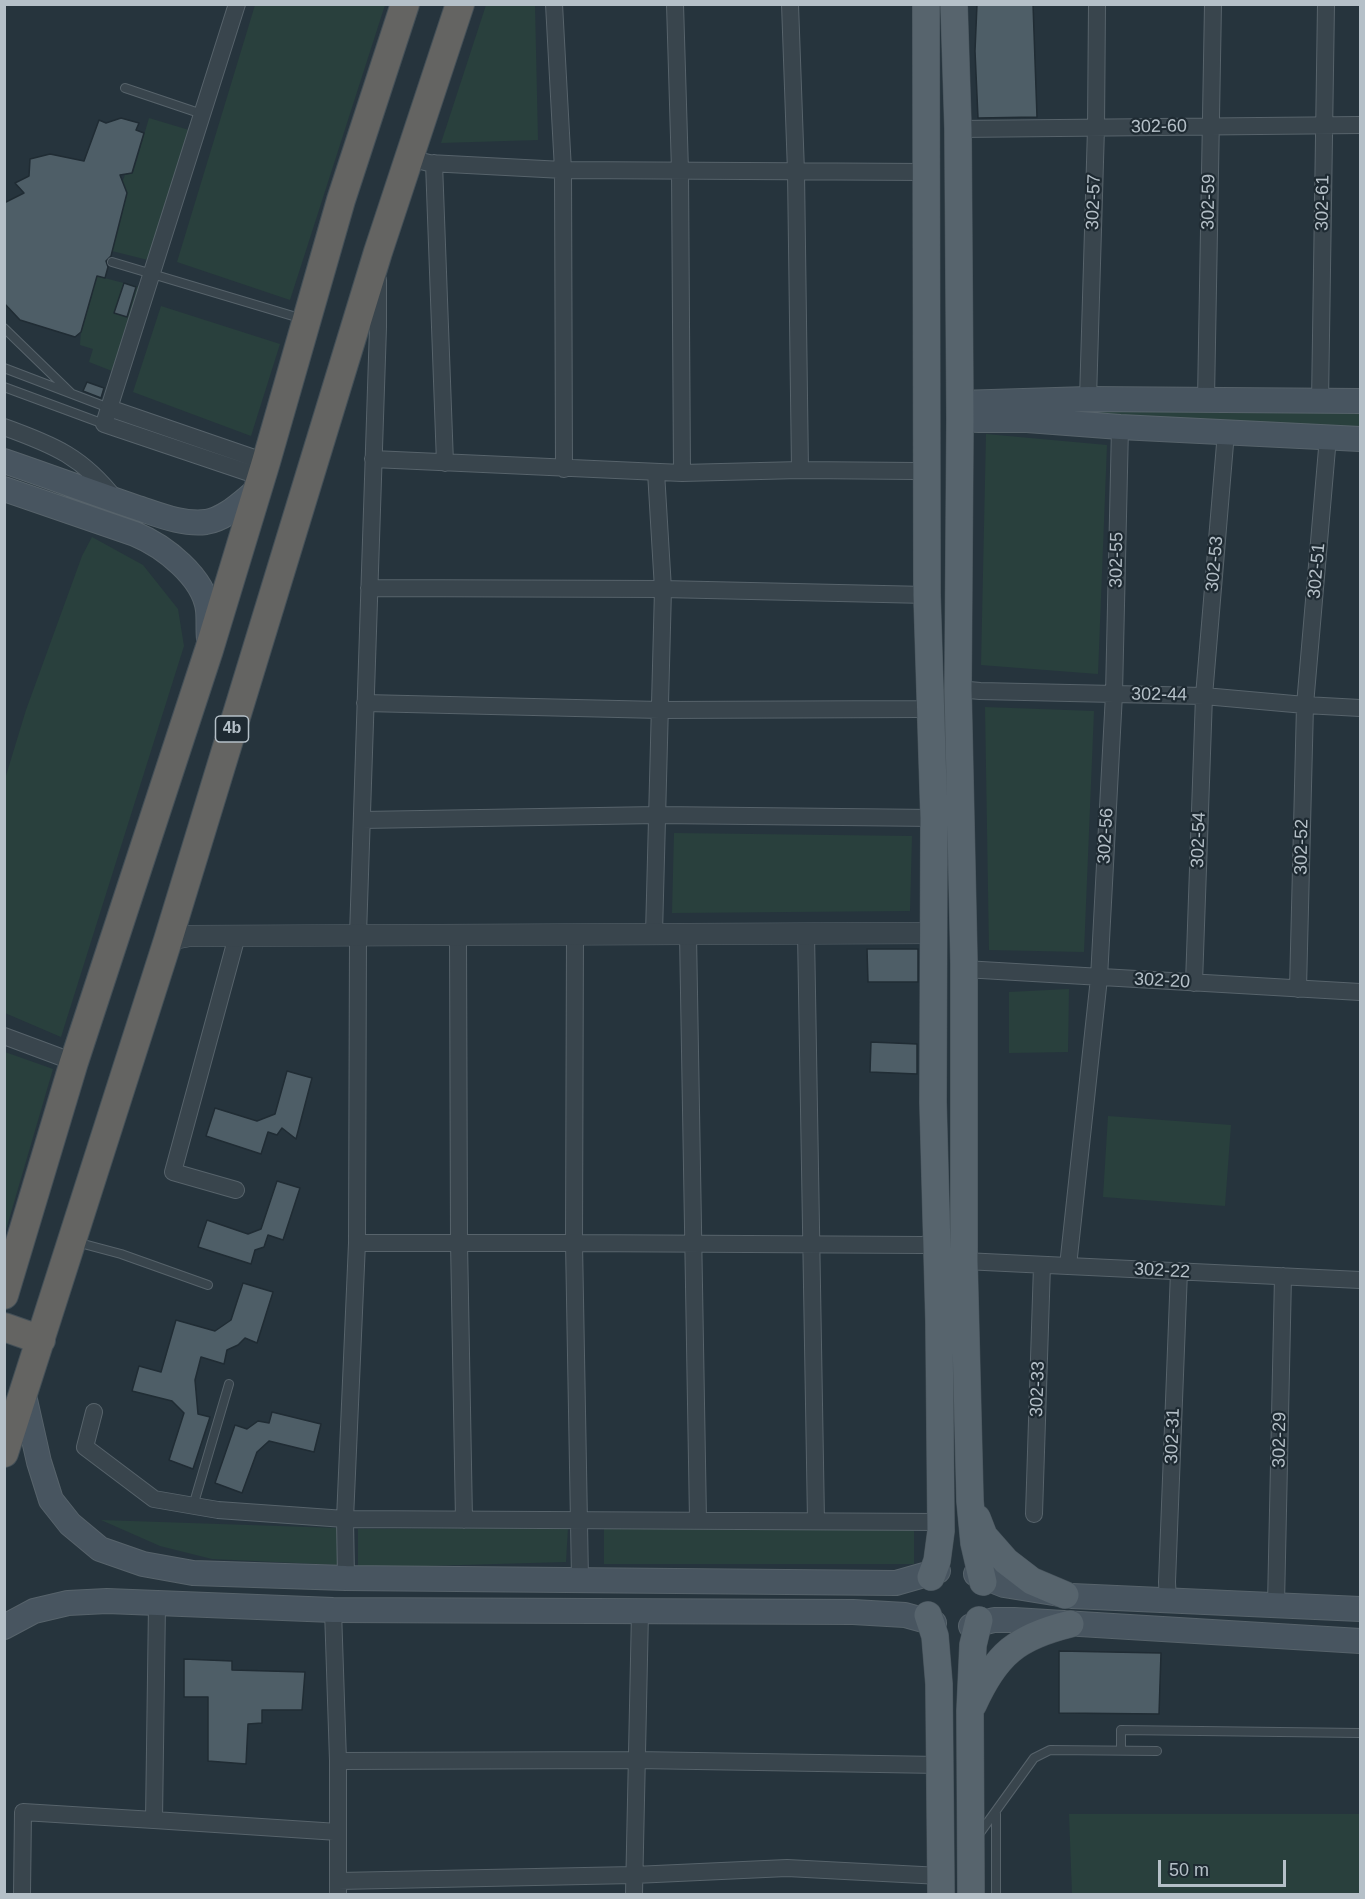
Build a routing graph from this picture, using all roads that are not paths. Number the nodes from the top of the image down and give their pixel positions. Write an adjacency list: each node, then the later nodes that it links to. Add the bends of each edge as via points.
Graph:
1 (237, 4): 13 (street)
2 (405, 4): 27 (highway, 4b)
3 (460, 4): 19 (highway, 4b)
4 (554, 4): 20 (street)
5 (675, 4): 21 (street)
6 (790, 4): 22 (street)
7 (926, 4): 23 (main road)
8 (954, 4): 18 (main road)
9 (1097, 4): 17 (street, 302-57)
10 (1213, 4): 16 (street, 302-59)
11 (1326, 4): 14 (street, 302-61)
12 (125, 88): 13 (lane)
13 (202, 114): 26 (street)
14 (1324, 125): 15 (street, 302-60); 16 (street, 302-60); 35 (street, 302-61)
15 (1360, 125)
16 (1211, 127): 17 (street, 302-60); 33 (street, 302-59)
17 (1096, 128): 18 (street, 302-60); 32 (street, 302-57)
18 (958, 129): 37 (main road)
19 (422, 161): 20 (street); 24 (highway, 4b); 46 (street)
20 (563, 170): 21 (street); 47 (street)
21 (680, 171): 22 (street); 51 (street)
22 (796, 172): 23 (street); 49 (street)
23 (927, 172): 48 (main road)
24 (378, 252): 44 (street); 78 (highway, 4b)
25 (112, 262): 26 (lane)
26 (153, 274): 27 (lane); 38 (street)
27 (306, 320): 52 (highway, 4b)
28 (4, 328): 31 (lane)
29 (4, 368): 31 (lane)
30 (4, 387): 38 (lane)
31 (73, 395): 38 (lane)
32 (1088, 399): 33 (main road); 36 (main road)
33 (1206, 399): 35 (main road)
34 (1360, 401): 35 (main road)
35 (1320, 402)
36 (1028, 410): 37 (main road, via 979,420); 40 (main road)
37 (960, 411): 59 (main road)
38 (106, 416): 52 (street)
39 (4, 427): 54 (street, via 76,459)
40 (1120, 427): 41 (main road); 60 (street, 302-55)
41 (1226, 432): 42 (main road); 61 (street, 302-53)
42 (1328, 437): 43 (main road); 63 (street, 302-51)
43 (1360, 439)
44 (373, 459): 46 (street); 55 (street)
45 (4, 461): 54 (main road)
46 (445, 463): 47 (street)
47 (564, 469): 50 (street)
48 (927, 469): 49 (street); 57 (main road)
49 (801, 470): 51 (street)
50 (656, 472): 51 (street); 56 (street)
51 (682, 473)
52 (261, 477): 54 (main road, via 228,513 207,522 182,521); 58 (highway, 4b)
53 (4, 489): 58 (main road, via 135,534 165,550 199,586 208,608)
54 (116, 500)
55 (369, 588): 56 (street); 62 (street)
56 (663, 589): 57 (street); 66 (street)
57 (927, 595): 64 (main road)
58 (209, 650): 85 (highway, 4b)
59 (958, 689): 60 (street, 302-44); 79 (main road)
60 (1114, 694): 61 (street, 302-44); 80 (street, 302-56)
61 (1204, 696): 63 (street, 302-44); 81 (street, 302-54)
62 (365, 703): 66 (street); 69 (street)
63 (1305, 705): 65 (street, 302-44); 82 (street, 302-52)
64 (932, 707): 66 (street); 68 (main road)
65 (1360, 708)
66 (660, 710): 67 (street)
67 (658, 815): 68 (street); 69 (street); 74 (street)
68 (934, 818): 71 (main road)
69 (362, 820): 76 (street)
70 (806, 933): 71 (street); 75 (street); 93 (street)
71 (934, 933): 89 (main road)
72 (458, 934): 73 (street); 76 (street); 88 (street)
73 (575, 934): 74 (street); 90 (street)
74 (654, 934): 75 (street)
75 (688, 934): 91 (street)
76 (358, 935): 77 (street); 92 (street)
77 (237, 936): 78 (street); 86 (street, via 173,1172)
78 (168, 940): 87 (highway, 4b)
79 (964, 969): 80 (street, 302-20); 94 (main road)
80 (1099, 978): 81 (street, 302-20); 96 (street, 302-56)
81 (1194, 983): 82 (street, 302-20)
82 (1299, 989): 83 (street, 302-20)
83 (1360, 992)
84 (4, 1035): 85 (street)
85 (74, 1062): 101 (highway, 4b)
86 (236, 1190)
87 (72, 1241): 100 (lane, via 121,1254); 105 (highway, 4b)
88 (459, 1242): 90 (street); 92 (street); 114 (street)
89 (936, 1242): 93 (street); 102 (main road)
90 (573, 1243): 91 (street); 116 (street)
91 (693, 1243): 93 (street); 115 (street)
92 (357, 1244): 113 (street)
93 (811, 1244): 117 (street)
94 (964, 1261): 95 (street, 302-22); 103 (main road)
95 (1042, 1265): 96 (street, 302-22); 112 (street, 302-33)
96 (1068, 1266): 97 (street, 302-22)
97 (1179, 1271): 98 (street, 302-22); 126 (street, 302-31)
98 (1283, 1276): 99 (street, 302-22); 129 (street, 302-29)
99 (1360, 1280)
100 (208, 1286)
101 (4, 1295)
102 (939, 1322): 103 (main road); 118 (main road)
103 (967, 1324): 110 (main road)
104 (4, 1327): 105 (highway)
105 (41, 1340): 107 (highway, 4b)
106 (229, 1384): 111 (lane)
107 (23, 1391): 109 (highway, 4b); 119 (main road, via 51,1500 70,1524 100,1549 143,1564)
108 (94, 1412): 111 (street, via 85,1447 154,1499)
109 (4, 1453)
110 (970, 1501): 122 (main road); 125 (main road, via 984,1536 1006,1561 1032,1581)
111 (193, 1507): 113 (street)
112 (1034, 1514)
113 (345, 1519): 114 (street); 121 (street)
114 (464, 1520): 116 (street)
115 (698, 1520): 116 (street); 117 (street)
116 (579, 1521): 123 (street)
117 (816, 1521): 118 (street)
118 (941, 1522): 120 (main road)
119 (193, 1574): 121 (main road); 128 (main road)
120 (934, 1574): 122 (main road, via 958,1567); 124 (main road, via 896,1583); 134 (main road, via 923,1596)
121 (346, 1578): 123 (main road)
122 (980, 1578): 125 (main road); 135 (main road, via 987,1602)
123 (580, 1580): 124 (main road)
124 (855, 1582): 132 (main road)
125 (1077, 1596): 126 (main road); 136 (main road)
126 (1168, 1600): 129 (main road)
127 (157, 1604): 128 (main road); 137 (main road, via 69,1604 34,1611); 147 (street)
128 (190, 1604): 131 (main road)
129 (1276, 1604): 130 (main road)
130 (1360, 1608)
131 (333, 1610): 133 (main road); 144 (street)
132 (853, 1611): 133 (main road); 134 (main road)
133 (640, 1612): 143 (street)
134 (931, 1620): 135 (main road, via 952,1630); 145 (main road, via 938,1652)
135 (976, 1623): 136 (main road, via 1014,1620); 139 (main road)
136 (1079, 1625): 138 (main road); 139 (main road, via 1044,1630 1016,1645 983,1682)
137 (4, 1628)
138 (1360, 1641)
139 (970, 1711): 149 (main road)
140 (1360, 1733): 141 (lane, via 1121,1730)
141 (1121, 1750): 142 (lane); 146 (lane, via 1050,1750 1034,1758)
142 (1157, 1750)
143 (636, 1760): 144 (street); 145 (street); 150 (street)
144 (338, 1761): 148 (street)
145 (940, 1765): 151 (main road)
146 (996, 1814): 149 (lane); 156 (lane)
147 (154, 1820): 148 (street); 153 (street, via 24,1812)
148 (338, 1832): 152 (street)
149 (972, 1845): 155 (main road)
150 (634, 1875): 151 (street, via 787,1868); 152 (street); 154 (street)
151 (941, 1885)
152 (338, 1888)
153 (22, 1894)
154 (634, 1894)
155 (972, 1894)
156 (996, 1894)

